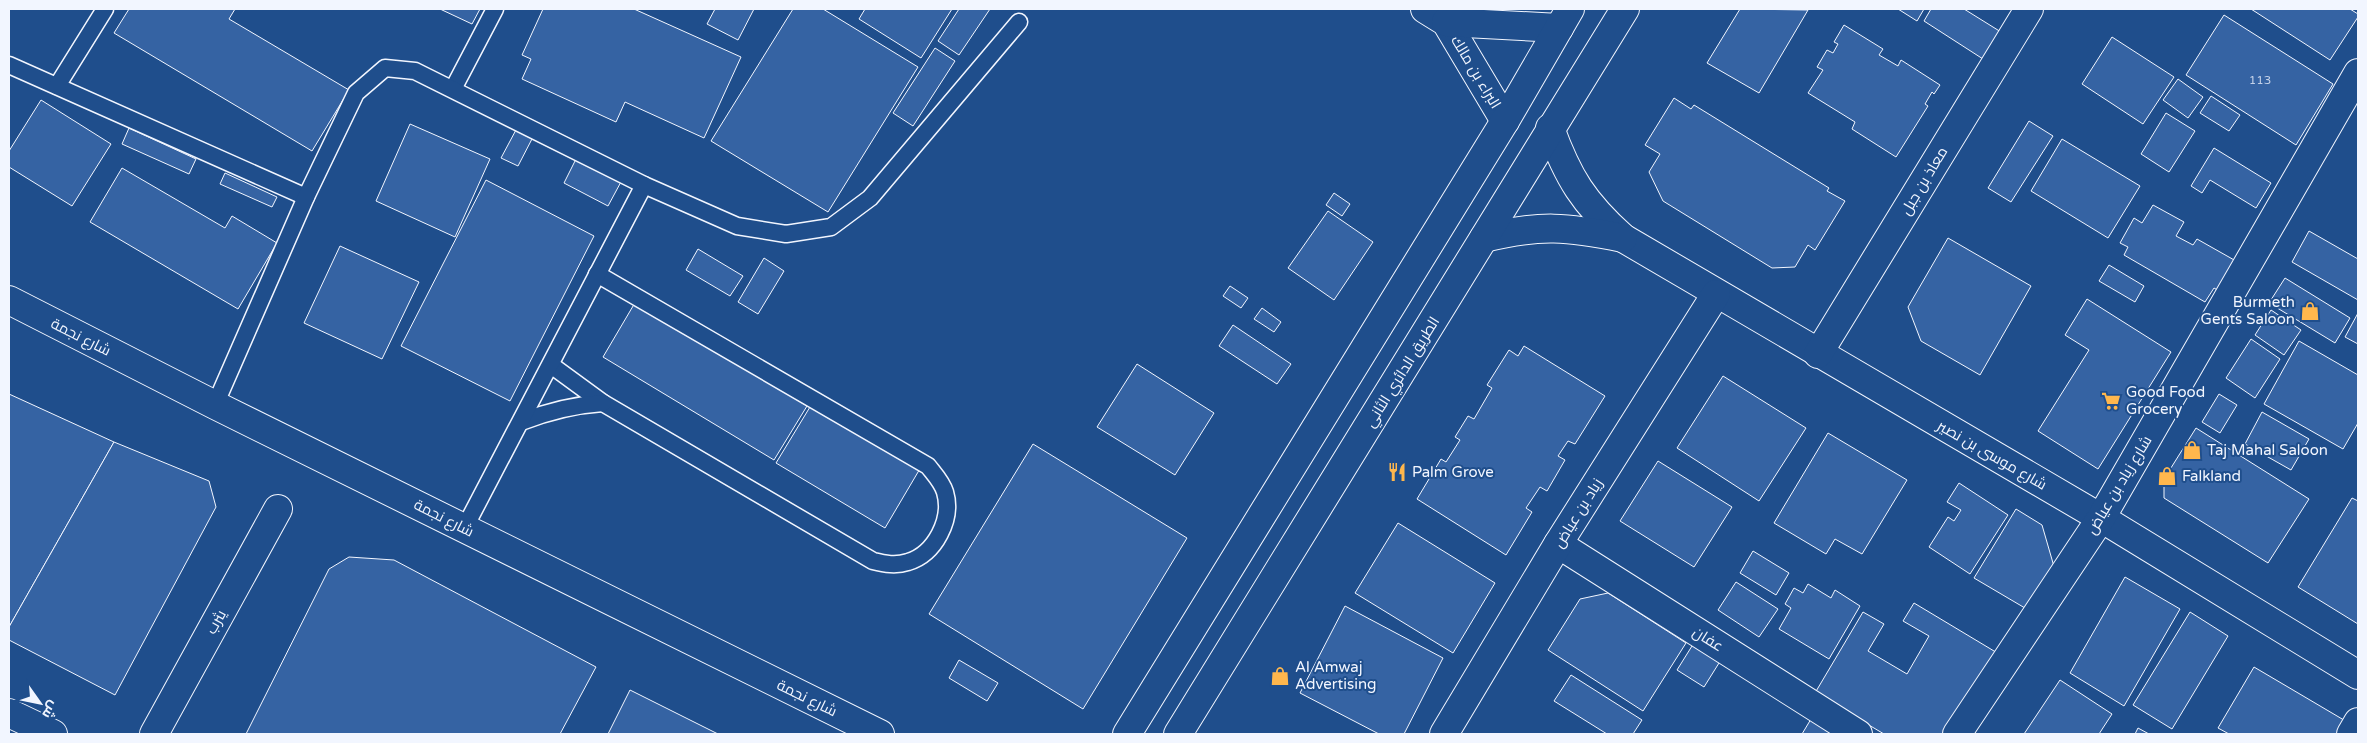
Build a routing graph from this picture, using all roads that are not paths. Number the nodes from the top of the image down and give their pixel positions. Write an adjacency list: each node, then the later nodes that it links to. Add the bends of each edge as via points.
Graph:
1 (105, 9): 10 (lane)
2 (495, 9): 11 (lane)
3 (1624, 9): 13 (street, الطريق الدائري الثاني)
4 (2029, 9): 21 (street, معاذ بن جبل)
5 (1436, 16): 6 (street, البراء بن مالك); 12 (street, البراء بن مالك)
6 (1564, 18): 12 (street)
7 (1019, 22): 14 (lane, via 870,198 832,227 786,234 737,226)
8 (9, 65): 10 (lane)
9 (2358, 73): 27 (street, شارع زياد بن عياض)
10 (57, 86): 15 (lane)
11 (453, 89): 14 (lane); 15 (lane, via 415,72 385,68 356,93)
12 (1505, 121): 36 (street)
13 (1550, 128): 16 (street, الطريق الدائري الثاني); 17 (street, شارع موسى بن نصير, via 1562,162 1579,192 1596,214)
14 (644, 185): 18 (lane)
15 (306, 197): 24 (lane)
16 (1484, 238): 17 (street, شارع موسى بن نصير, via 1520,229 1557,227); 37 (street, الطريق الدائري الثاني)
17 (1623, 238): 19 (street, شارع موسى بن نصير)
18 (598, 274): 22 (lane); 23 (lane, via 928,466 945,492 946,521 927,551 909,562 890,565 873,561)
19 (1716, 294): 21 (street, شارع موسى بن نصير); 29 (street, زياد بن عياض)
20 (9, 300): 24 (street, شارع نجمة)
21 (1818, 354): 27 (street, شارع موسى بن نصير)
22 (551, 365): 23 (lane); 25 (lane)
23 (603, 403): 25 (lane, via 566,406)
24 (215, 405): 28 (street, شارع نجمة)
25 (521, 422): 28 (lane)
26 (278, 509): 34 (street, يثرب)
27 (2101, 518): 30 (street, شارع موسى بن نصير); 40 (street, شارع زياد بن عياض)
28 (464, 529): 35 (street, شارع نجمة)
29 (1558, 544): 38 (street, زياد بن عياض); 39 (street, عفان)
30 (2358, 675)
31 (9, 712): 33 (street)
32 (2358, 722): 41 (street)
33 (53, 734)
34 (154, 734)
35 (880, 734)
36 (1127, 734)
37 (1178, 734)
38 (1444, 734)
39 (1858, 734)
40 (1957, 734)
41 (2351, 734)

